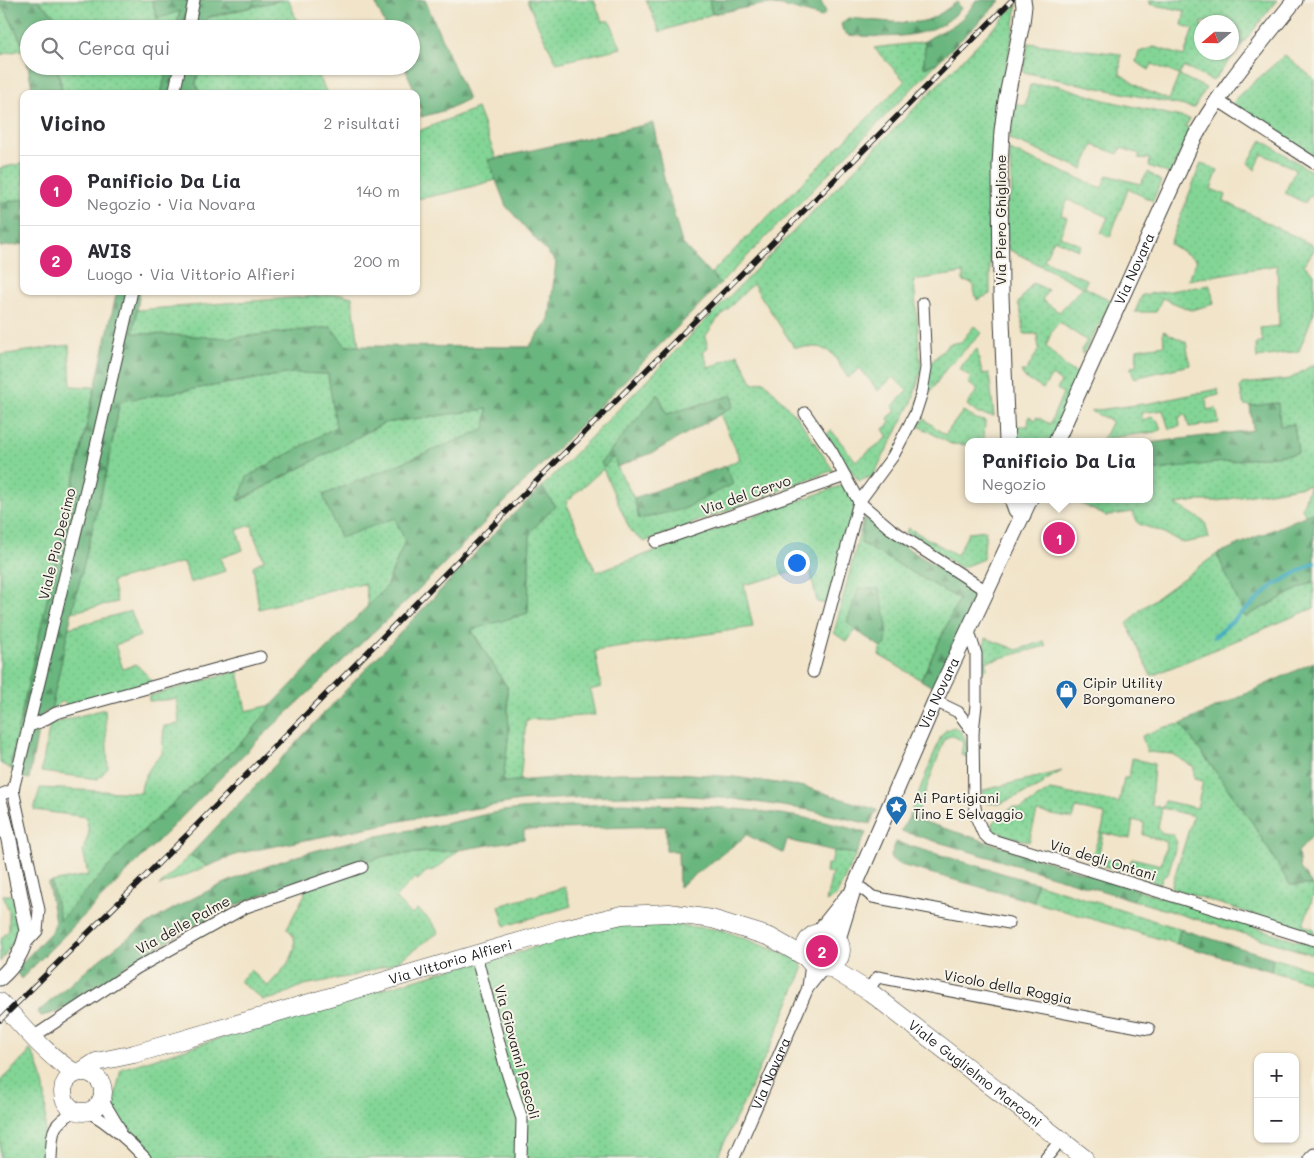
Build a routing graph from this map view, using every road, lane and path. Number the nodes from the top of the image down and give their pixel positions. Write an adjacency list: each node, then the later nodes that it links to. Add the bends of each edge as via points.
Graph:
1 (194, 0): 4 (street)
2 (1023, 0): 12 (main road, Via Piero Ghiglione, via 1022,23 1004,116 1000,165)
3 (1295, 0): 7 (main road, Via Novara)
4 (190, 20)
5 (178, 75): 6 (street)
6 (175, 90)
7 (1217, 100): 8 (street); 13 (main road, Via Novara, via 1191,144)
8 (1314, 163)
9 (131, 295): 25 (street, Viale Pio Decimo)
10 (923, 303): 15 (street, via 926,368 915,414 893,456)
11 (805, 413): 14 (street)
12 (1007, 438)
13 (1058, 438)
14 (845, 476): 15 (street); 19 (street, Via del Cervo)
15 (859, 502): 20 (street, via 891,529); 23 (street)
16 (1013, 503): 18 (main road)
17 (1028, 503): 18 (main road, Via Novara)
18 (1023, 515): 20 (main road, Via Novara)
19 (656, 542)
20 (988, 592): 21 (main road, Via Novara)
21 (969, 632): 24 (main road, Via Novara); 26 (street, Via degli Ontani, via 976,654 976,705)
22 (260, 657): 25 (street, via 56,713)
23 (813, 672)
24 (935, 701): 26 (street, via 958,712); 31 (main road, Via Novara)
25 (29, 726): 27 (street, Viale Pio Decimo)
26 (972, 732): 35 (street, Via degli Ontani, via 974,801 977,819 989,839)
27 (13, 790): 28 (street); 36 (street, via 39,910 37,931)
28 (0, 795)
29 (0, 804): 36 (main road, via 25,916)
30 (362, 866): 44 (street, Via delle Palme, via 246,907 138,968)
31 (854, 887): 32 (street, via 873,897); 33 (main road, Via Novara); 37 (main road, Via Novara)
32 (1009, 923)
33 (814, 935): 34 (main road, Via Vittorio Alfieri); 37 (main road, via 830,933); 39 (main road, via 805,948)
34 (770, 937): 38 (main road, Via Vittorio Alfieri, via 712,919 669,913 622,915); 39 (main road, Via Vittorio Alfieri)
35 (1314, 940)
36 (24, 946): 40 (main road)
37 (839, 947): 39 (main road, via 839,960); 41 (main road, Viale Guglielmo Marconi)
38 (476, 955): 45 (main road, Via Vittorio Alfieri); 55 (street, Via Giovanni Pascoli, via 522,1119)
39 (818, 964): 41 (main road, Viale Guglielmo Marconi); 56 (street, Via Novara)
40 (0, 978)
41 (867, 990): 43 (street, Vicolo della Roggia, via 878,977); 51 (main road, Viale Guglielmo Marconi)
42 (0, 1002): 44 (main road)
43 (1150, 1029)
44 (36, 1041): 46 (main road, via 61,1064); 47 (main road)
45 (134, 1054): 46 (main road, Via Vittorio Alfieri, via 96,1062); 48 (main road, via 112,1070)
46 (78, 1072): 47 (main road, via 66,1080); 48 (main road, via 95,1076)
47 (62, 1092): 49 (main road, via 66,1104)
48 (102, 1093): 49 (main road, via 94,1109); 50 (street)
49 (82, 1111): 50 (street, via 103,1120); 53 (street, via 60,1120 55,1126)
50 (128, 1140): 54 (street)
51 (1061, 1140): 57 (street); 58 (main road, Viale Guglielmo Marconi)
52 (1314, 1154): 59 (street)
53 (51, 1158)
54 (145, 1158)
55 (522, 1158)
56 (734, 1158)
57 (1046, 1158)
58 (1084, 1158)
59 (1310, 1158)

